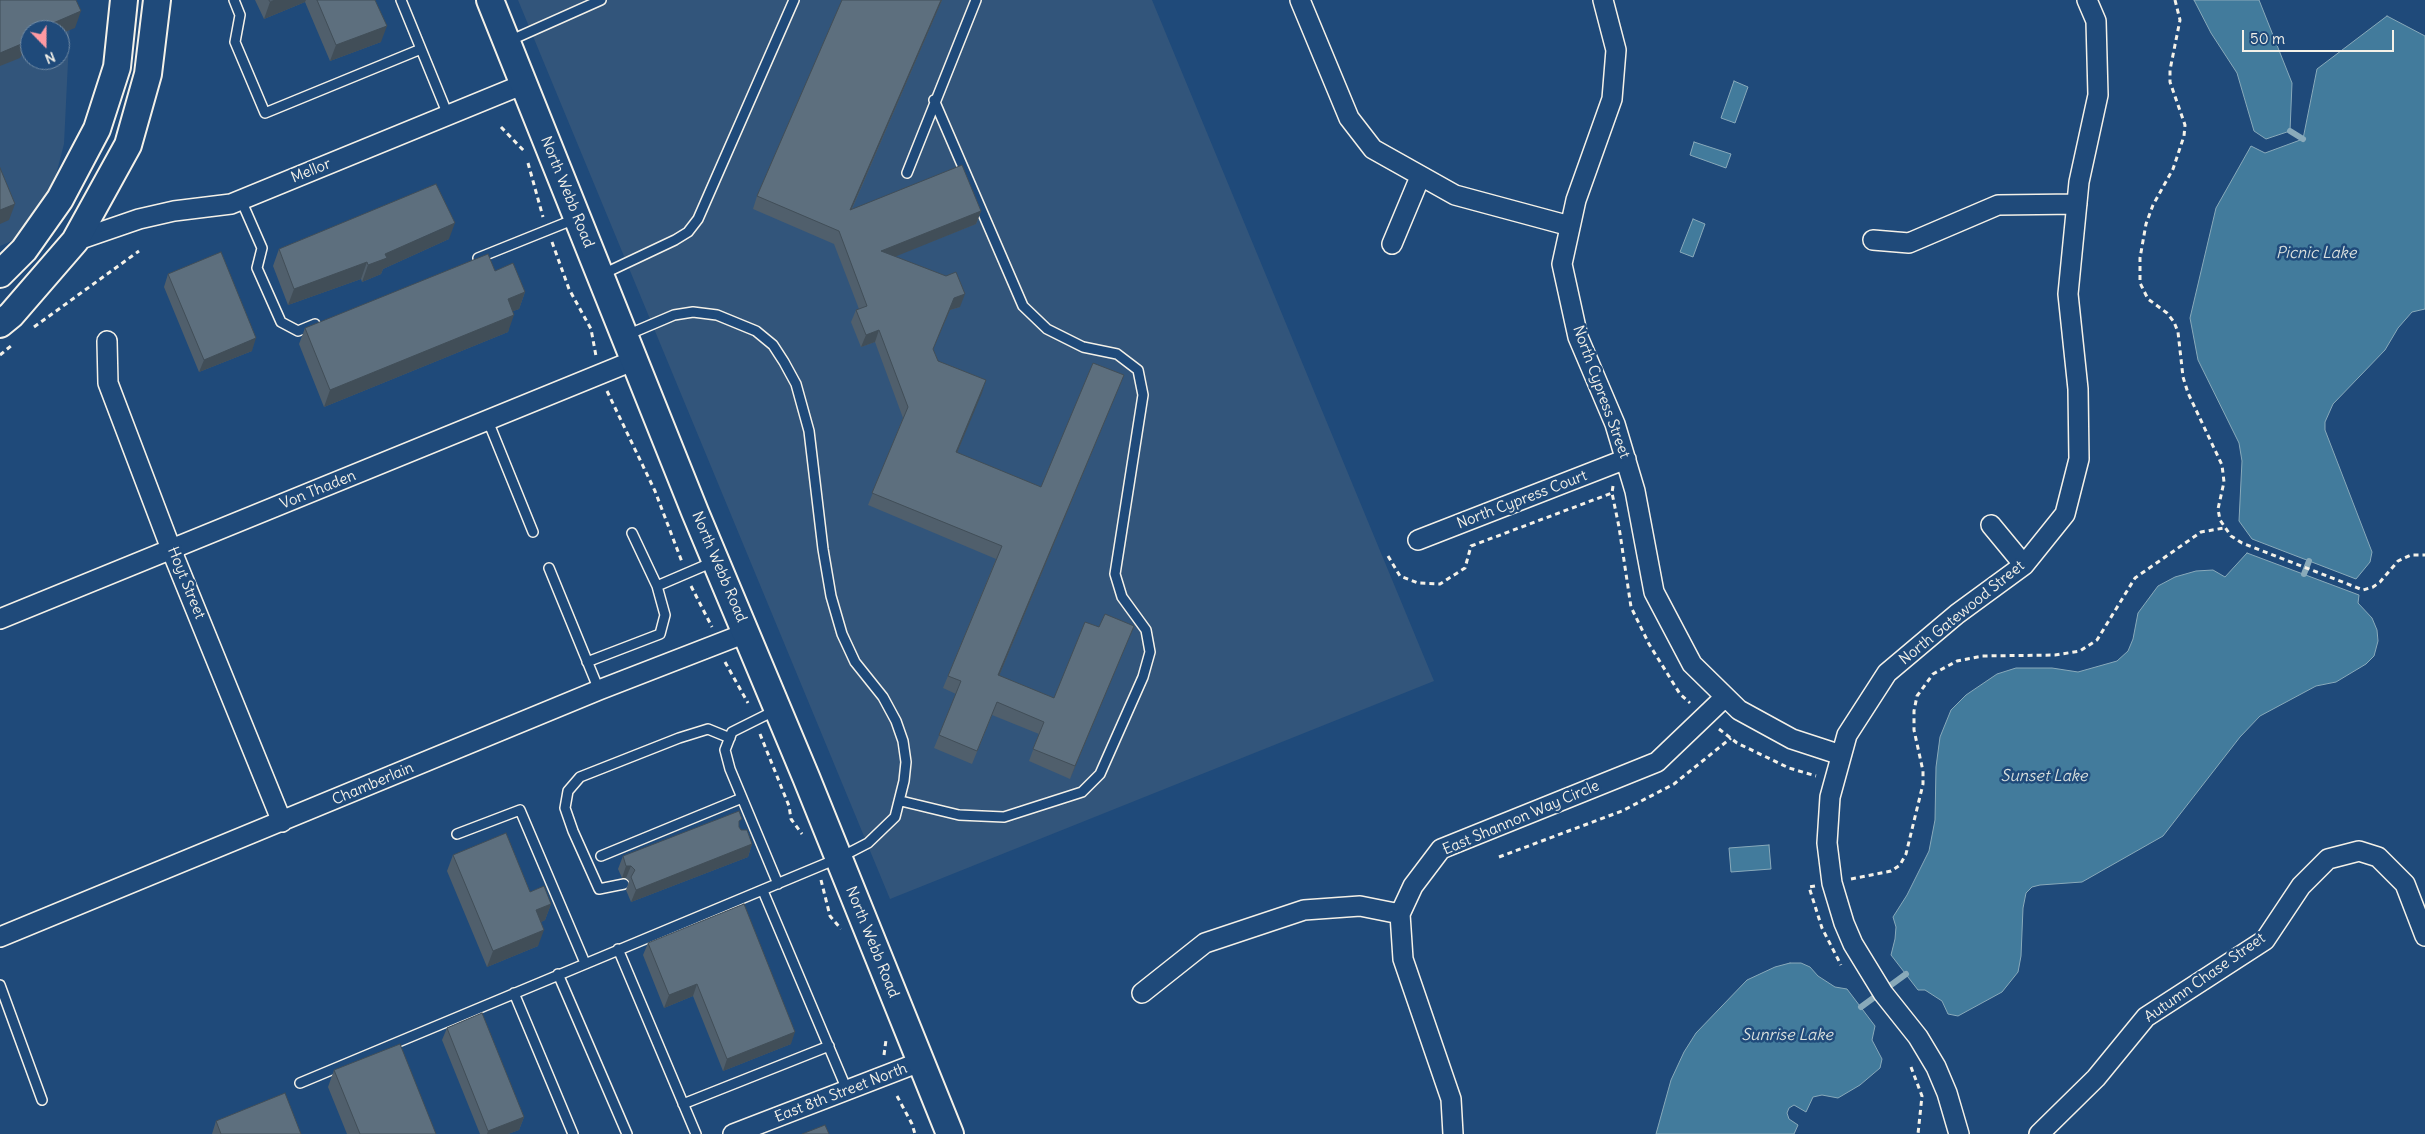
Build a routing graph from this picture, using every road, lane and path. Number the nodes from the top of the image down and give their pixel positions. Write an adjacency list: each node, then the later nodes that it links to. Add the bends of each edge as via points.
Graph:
1 (124, 0): 31 (main road, via 117,67 97,129 60,199 24,250)
2 (157, 0): 26 (main road, via 148,74 128,145)
3 (234, 0): 14 (lane)
4 (242, 0): 14 (lane)
5 (401, 0): 16 (lane)
6 (490, 0): 15 (main road, North Webb Road)
7 (601, 0): 15 (lane)
8 (794, 0): 32 (lane, via 698,219 688,232 674,240)
9 (976, 0): 18 (lane)
10 (1300, 0): 21 (street, via 1348,118 1373,149)
11 (1604, 0): 25 (street, North Cypress Street, via 1616,50 1612,99)
12 (2087, 0): 23 (street, North Gatewood Street, via 2096,21 2098,95)
13 (2175, 0): 45 (path, via 2180,20 2170,82 2185,125 2184,136 2173,169 2146,224 2140,258 2140,283 2148,299 2174,322 2188,393 2222,466 2224,482 2218,509)
14 (240, 15): 16 (lane, via 235,42 265,113)
15 (507, 42): 17 (main road, North Webb Road)
16 (421, 48): 19 (lane)
17 (524, 84): 19 (street, Mellor); 24 (main road, North Webb Road)
18 (934, 100): 20 (lane); 72 (lane, via 1023,306 1046,328 1083,347 1117,354 1138,370 1143,395 1115,574 1122,597 1146,630 1150,652 1143,677 1100,774 1082,792 1004,817 959,815)
19 (448, 115): 22 (street, Mellor)
20 (907, 172)
21 (1420, 177): 25 (street, via 1455,195); 28 (street)
22 (241, 200): 26 (street, Mellor, via 148,217); 33 (lane, via 262,248 257,268 282,322 298,331)
23 (2077, 204): 27 (street, via 1998,205 1909,243); 54 (street, North Gatewood Street, via 2068,294 2078,389 2079,459 2065,514)
24 (578, 218): 30 (lane); 32 (main road, North Webb Road)
25 (1570, 226): 42 (street, North Cypress Street, via 1562,264 1578,338 1615,424)
26 (84, 238): 35 (main road, via 11,315)
27 (1873, 240)
28 (1392, 244)
29 (138, 251): 34 (path)
30 (464, 264)
31 (0, 274)
32 (600, 275): 36 (main road, North Webb Road)
33 (326, 320)
34 (28, 331)
35 (7, 334): 38 (path)
36 (625, 336): 39 (main road, North Webb Road); 72 (lane, via 674,315 693,312 717,315 756,331 773,345 784,362 796,384 808,431 825,558 842,634 854,662 883,697 903,741 906,762)
37 (107, 341): 49 (street, Hoyt Street, via 108,384)
38 (0, 355)
39 (635, 360): 41 (street, Von Thaden); 52 (main road, North Webb Road)
40 (606, 388): 53 (path, via 655,492)
41 (488, 421): 46 (lane); 49 (street, Von Thaden)
42 (1626, 460): 48 (street, North Cypress Court); 64 (street, North Cypress Street, via 1654,592 1692,664)
43 (1612, 493): 51 (path, via 1471,546 1464,568 1440,584 1418,583 1400,576)
44 (1991, 525): 54 (street)
45 (2224, 528): 50 (path, via 2242,543 2363,590 2373,588 2398,561 2412,555); 79 (path, via 2201,532 2135,578 2097,640 2080,651 2055,655 1982,656 1957,661 1934,674 1917,696 1914,711 1923,784 1906,854 1891,872)
46 (533, 532)
47 (632, 532): 57 (lane)
48 (1418, 540)
49 (171, 549): 58 (street, Von Thaden); 73 (street, Hoyt Street)
50 (2425, 555)
51 (1388, 556)
52 (716, 561): 57 (lane); 60 (main road, North Webb Road)
53 (683, 563)
54 (2024, 565): 70 (street, North Gatewood Street, via 1957,614 1887,673 1847,734)
55 (549, 568): 61 (lane)
56 (691, 585): 59 (path)
57 (657, 586): 61 (lane, via 665,615 660,634)
58 (0, 619)
59 (712, 627)
60 (746, 633): 63 (street, Chamberlain); 66 (main road, North Webb Road)
61 (587, 662): 63 (lane)
62 (724, 662): 65 (path)
63 (599, 690): 73 (street, Chamberlain)
64 (1725, 697): 70 (street, North Cypress Street, via 1738,710 1792,739); 83 (street, East Shannon Way Circle, via 1657,762 1441,849 1413,886)
65 (749, 704)
66 (778, 709): 68 (lane, via 732,732); 78 (main road, North Webb Road)
67 (760, 733): 75 (path, via 792,819)
68 (730, 738): 71 (lane, via 725,750); 80 (lane, via 708,729 679,738 580,777 568,791 565,808 599,889)
69 (1731, 738): 77 (path, via 1674,784 1622,811)
70 (1841, 755): 79 (street, North Gatewood Street, via 1830,797 1827,844)
71 (742, 798): 76 (lane); 81 (lane, via 752,832)
72 (901, 801): 78 (lane, via 895,817 882,831 868,843)
73 (282, 822): 85 (street, Chamberlain)
74 (456, 834): 88 (lane, via 520,810)
75 (804, 840)
76 (601, 856)
77 (1499, 857)
78 (839, 858): 81 (lane); 95 (main road, North Webb Road)
79 (1832, 882): 87 (path, via 1809,887); 110 (street, North Gatewood Street, via 1853,944 1882,993 1918,1037 1936,1067)
80 (624, 884)
81 (778, 884): 82 (lane)
82 (763, 891): 86 (lane); 93 (lane)
83 (1400, 914): 91 (street, via 1360,906 1304,910 1206,943); 108 (street, East Shannon Way Circle, via 1403,959 1451,1099)
84 (2425, 936): 101 (street, Autumn Chase Street, via 2405,884 2378,857 2359,851 2328,859 2301,886 2265,940 2146,1017)
85 (0, 937)
86 (618, 949): 88 (lane); 100 (lane)
87 (1835, 957)
88 (585, 963): 89 (lane)
89 (558, 974): 92 (lane); 103 (lane)
90 (0, 985): 99 (lane)
91 (1142, 992)
92 (514, 993): 96 (lane); 102 (lane)
93 (829, 1046): 97 (lane); 100 (lane)
94 (1907, 1060): 109 (path, via 1922,1096)
95 (920, 1062): 97 (street, East 8th Street North); 107 (main road, North Webb Road)
96 (300, 1083)
97 (847, 1090): 105 (street, East 8th Street North)
98 (897, 1096): 106 (path)
99 (42, 1100)
100 (683, 1104): 104 (lane)
101 (2060, 1128): 111 (street, Autumn Chase Street)
102 (573, 1134)
103 (627, 1134)
104 (696, 1134)
105 (733, 1134)
106 (915, 1134)
107 (950, 1134)
108 (1454, 1134)
109 (1918, 1134)
110 (1959, 1134)
111 (2039, 1134)

